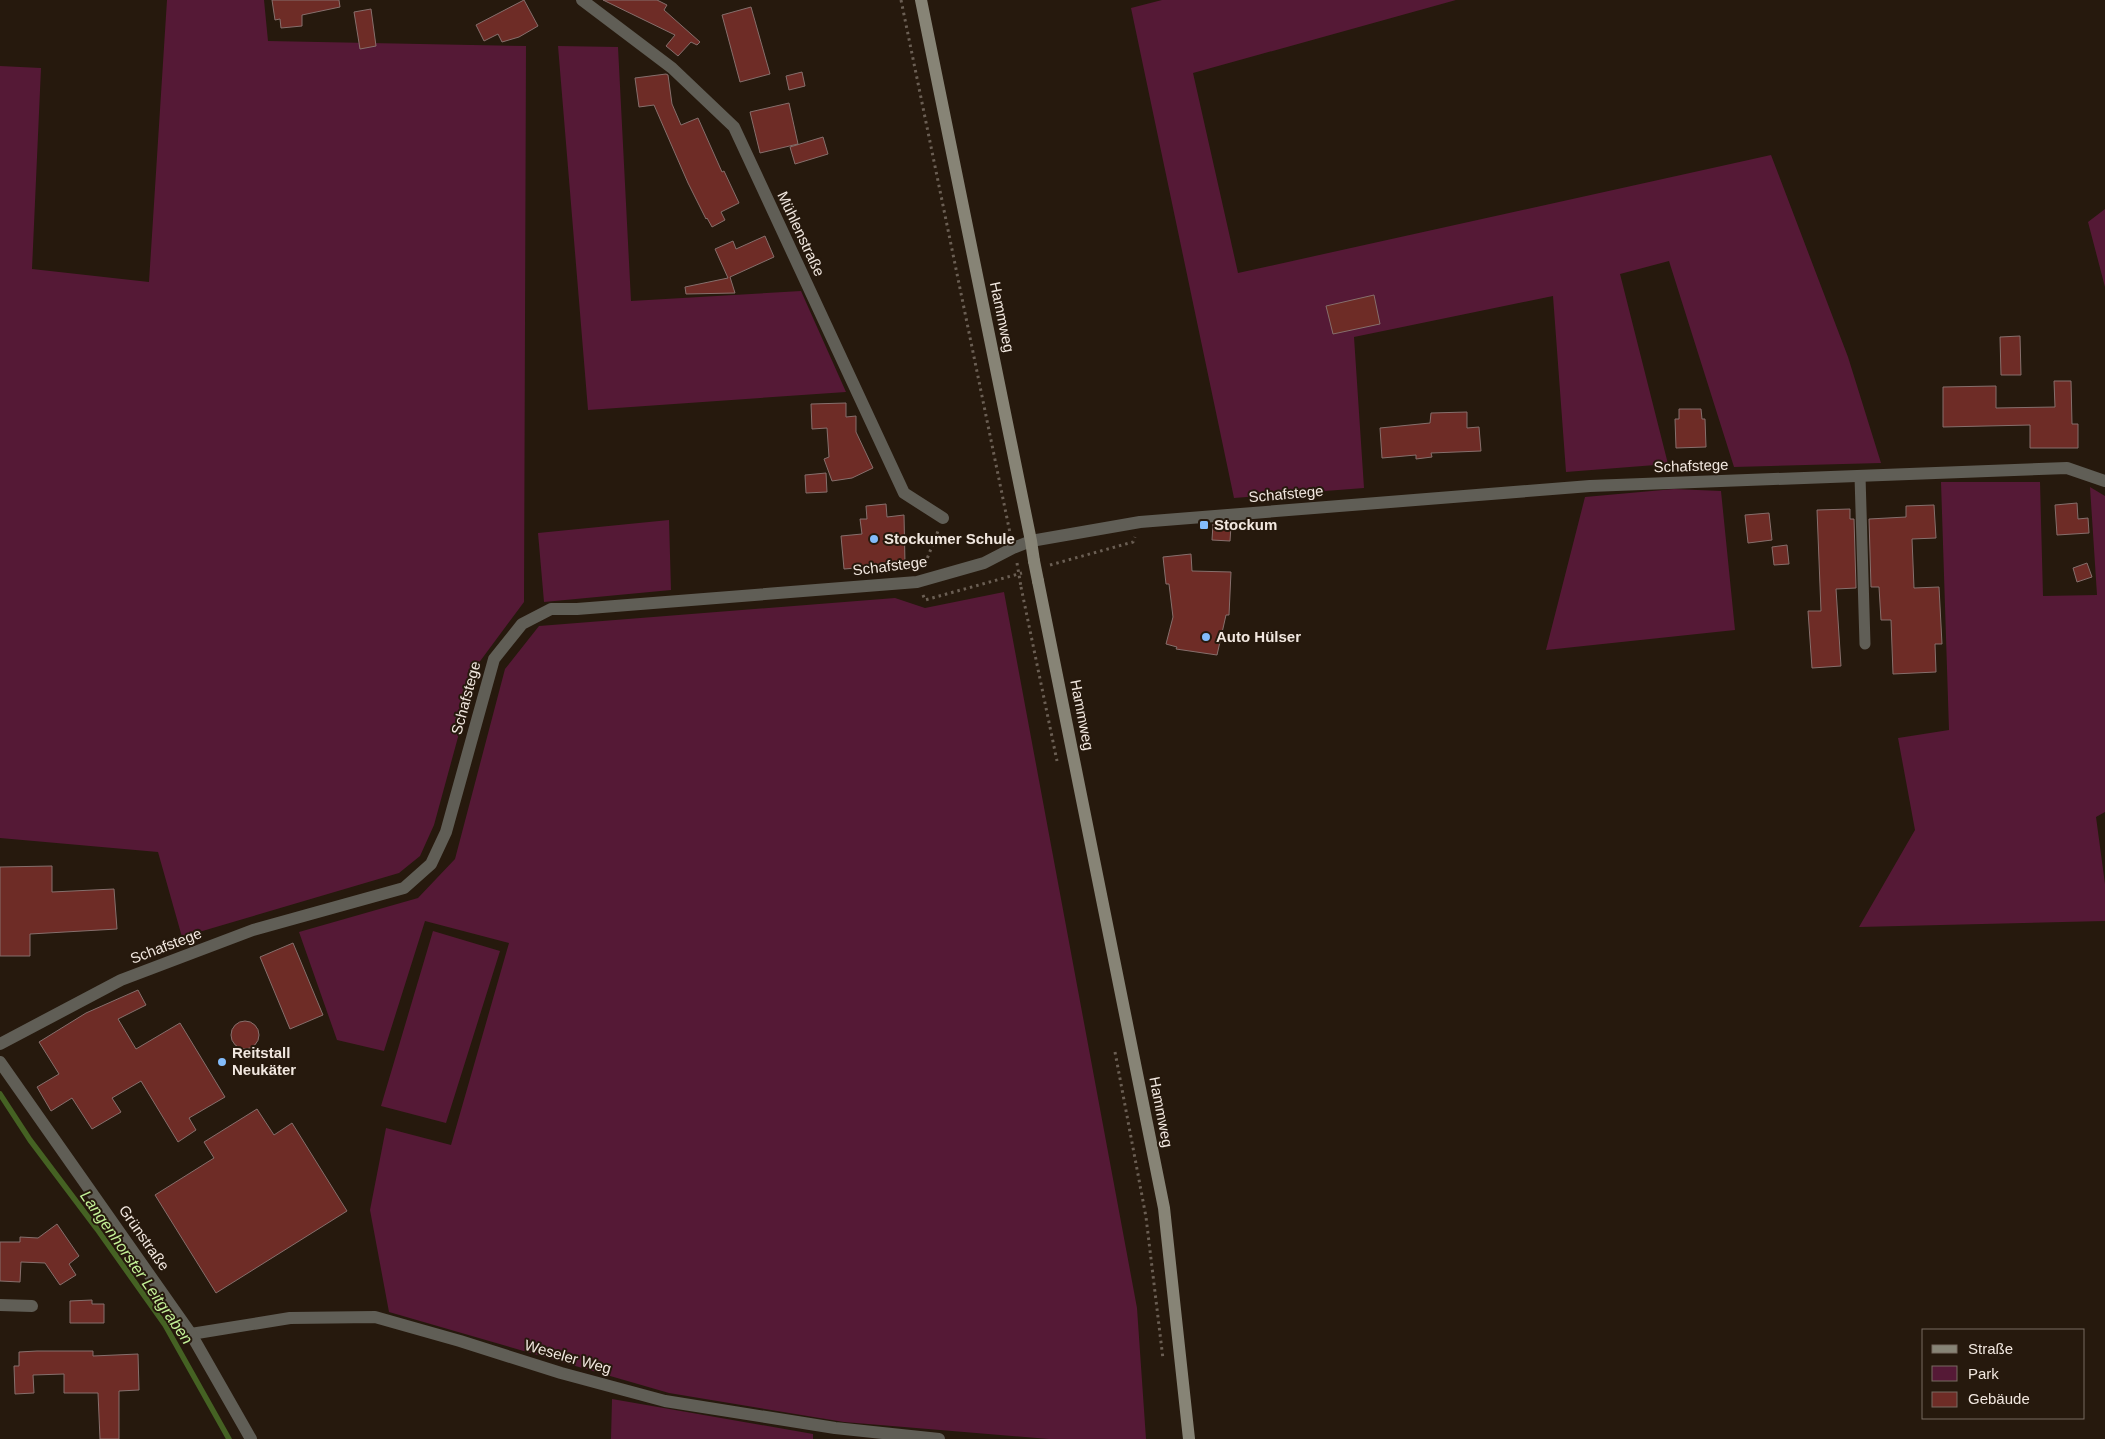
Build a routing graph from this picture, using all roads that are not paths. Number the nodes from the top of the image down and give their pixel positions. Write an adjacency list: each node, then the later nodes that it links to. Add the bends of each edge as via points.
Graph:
1 (582, 0): 5 (street, Mühlenstraße, via 672,68 734,127 904,493)
2 (921, 0): 6 (main road, Hammweg)
3 (1860, 476): 4 (street, Schafstege, via 2067,468); 6 (street, Schafstege, via 1580,486 1140,522); 7 (lane)
4 (2105, 481)
5 (943, 518)
6 (1031, 541): 8 (street, Schafstege, via 984,563 917,582 551,609 522,624 494,659 446,832 431,864 404,888 253,930 121,980); 15 (main road, Hammweg, bridge, via 1164,1208)
7 (1866, 644)
8 (0, 1044)
9 (0, 1062): 12 (street, Grünstraße)
10 (0, 1304): 11 (street)
11 (32, 1306)
12 (191, 1334): 13 (street, Grünstraße); 14 (street, Weseler Weg, via 290,1318 375,1317 665,1401 834,1428)
13 (251, 1439)
14 (939, 1439)
15 (1189, 1439)

